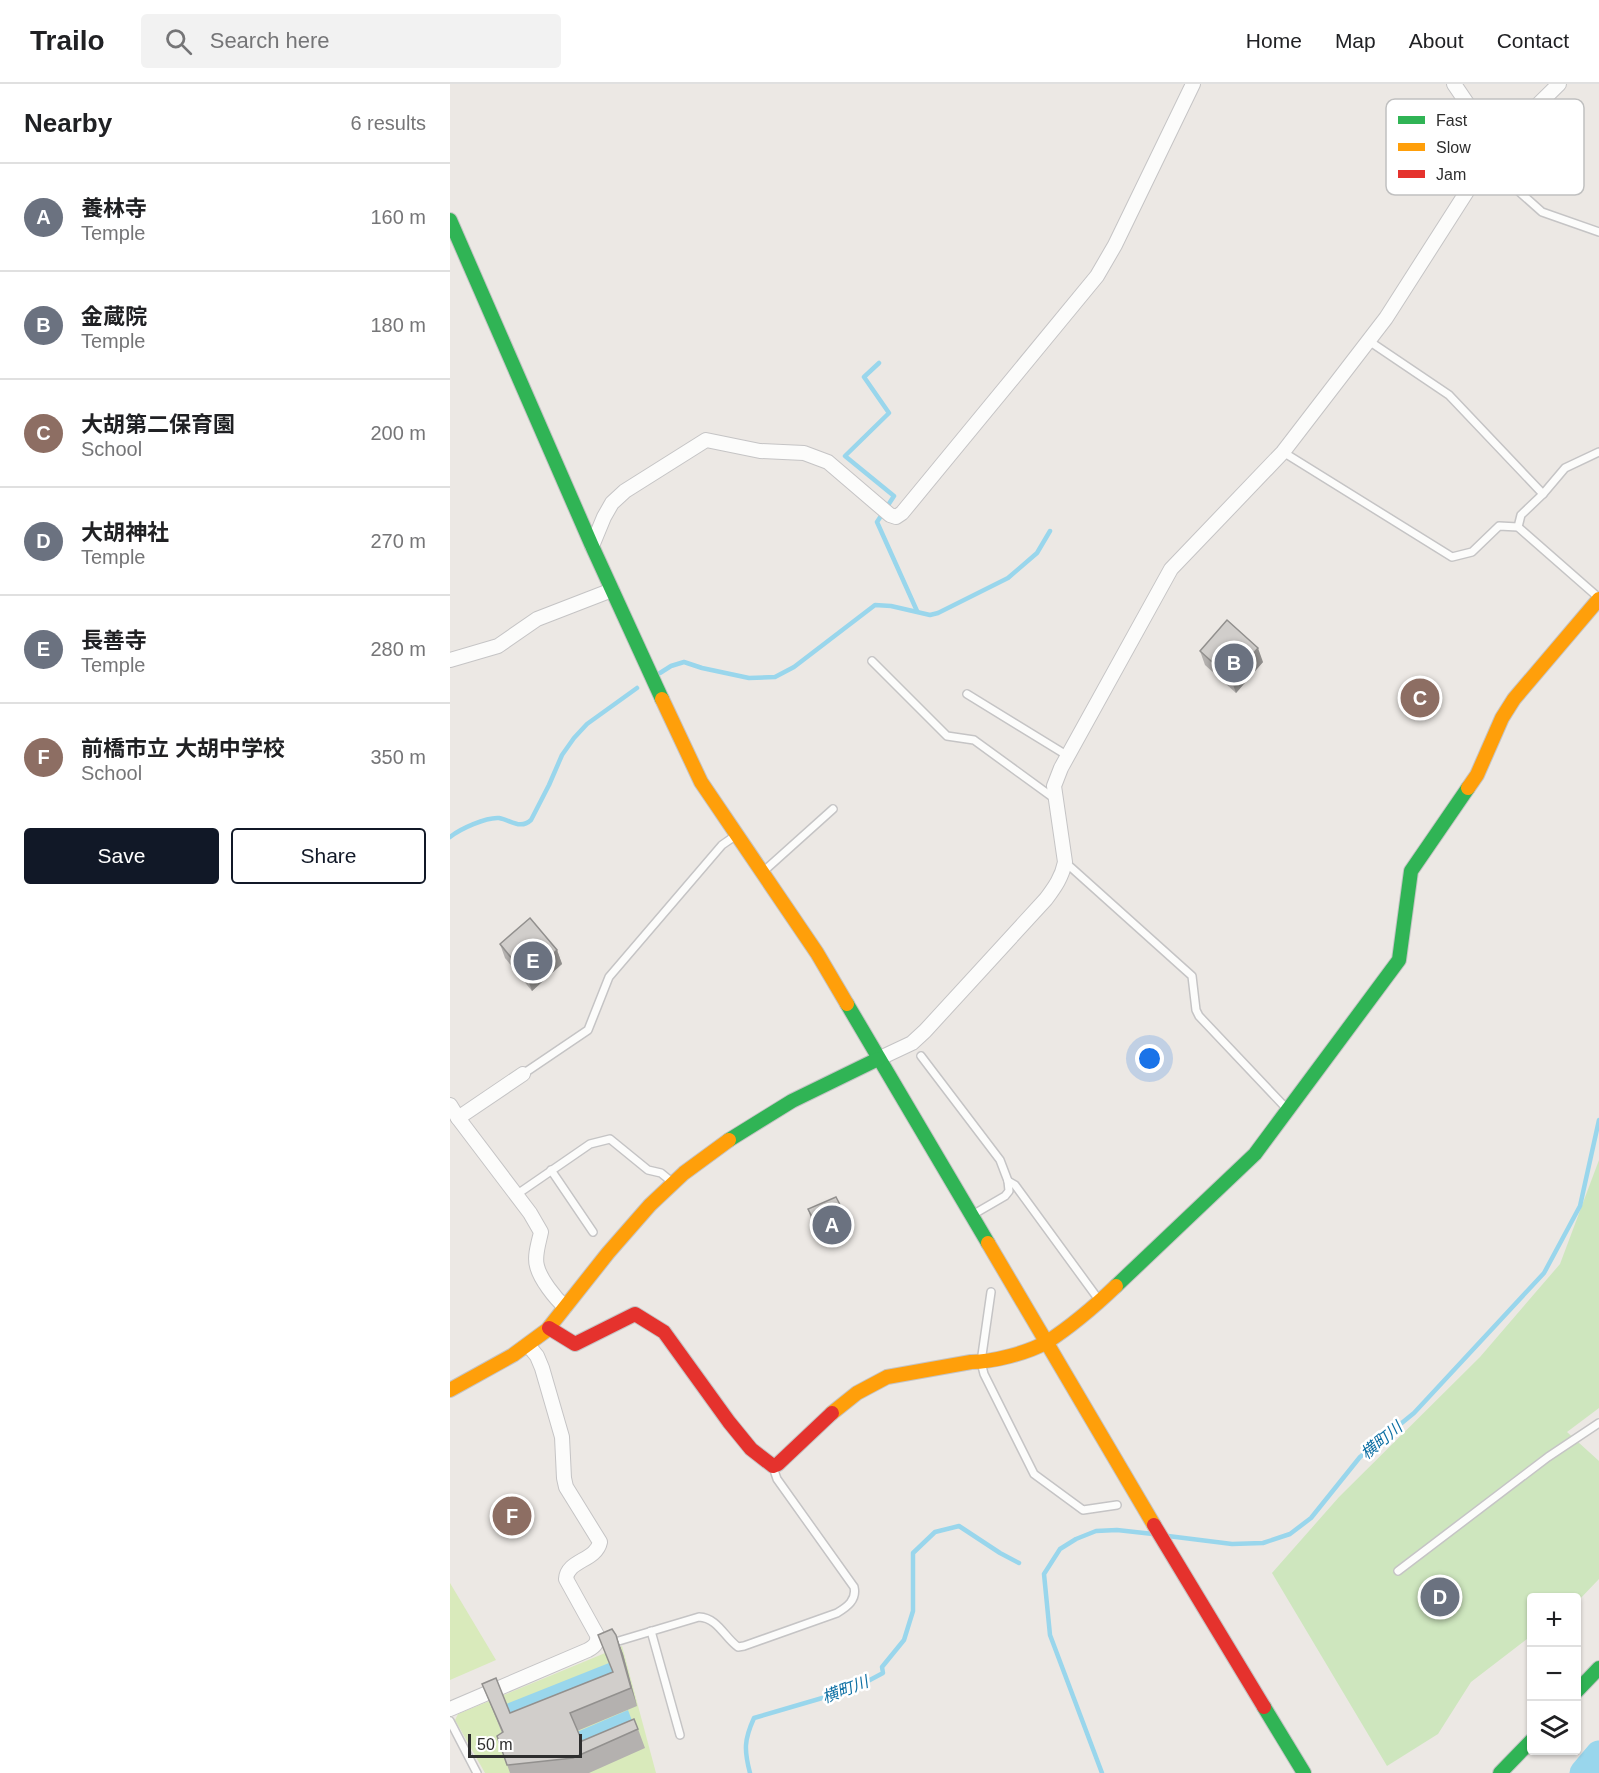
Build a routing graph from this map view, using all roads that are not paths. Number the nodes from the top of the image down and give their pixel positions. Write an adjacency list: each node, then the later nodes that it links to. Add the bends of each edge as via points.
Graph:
1 (1193, 84): 15 (street, via 1096,276 902,513 890,515 828,462 804,453 760,452 706,440 612,503)
2 (1454, 84): 4 (street)
3 (1559, 84): 5 (street)
4 (1464, 99)
5 (1544, 99)
6 (1465, 195): 10 (street)
7 (1523, 195): 9 (lane, via 1542,212)
8 (450, 220): 15 (street)
9 (1599, 232)
10 (1369, 341): 11 (street); 13 (lane, via 1449,395)
11 (1283, 452): 14 (lane, via 1452,557 1472,552 1499,526); 21 (street, via 1171,569)
12 (1599, 452): 13 (lane, via 1566,468)
13 (1543, 494): 14 (lane, via 1521,515)
14 (1518, 527): 17 (lane)
15 (592, 546): 16 (street)
16 (612, 590): 18 (street, via 537,619 498,646); 24 (street, via 701,782)
17 (1599, 598): 31 (street, via 1514,699 1477,775 1411,871 1399,960)
18 (450, 660)
19 (872, 661): 22 (lane, via 947,736 974,740)
20 (967, 694): 21 (lane)
21 (1068, 756): 22 (street, via 1054,786)
22 (1055, 800): 25 (street)
23 (833, 809): 26 (lane)
24 (736, 835): 26 (street); 29 (lane, via 722,845 609,977 588,1030)
25 (1065, 862): 28 (street, via 1063,874 1046,899 925,1031 912,1043); 31 (lane, via 1192,976 1199,1016)
26 (762, 873): 28 (street, via 817,953)
27 (921, 1056): 34 (lane, via 1000,1160)
28 (878, 1059): 35 (street, via 751,1125); 37 (street)
29 (523, 1074): 32 (street)
30 (450, 1105): 32 (street)
31 (1287, 1110): 40 (street, via 1241,1169)
32 (458, 1118): 36 (street)
33 (551, 1170): 35 (lane, via 590,1144 609,1139 648,1170); 36 (lane); 38 (lane)
34 (1008, 1181): 37 (lane, via 1005,1196); 40 (lane, via 1015,1185)
35 (673, 1183): 41 (street, via 617,1241)
36 (516, 1195): 41 (street, via 541,1232 537,1266 553,1296)
37 (972, 1216): 43 (street)
38 (593, 1232)
39 (991, 1292): 45 (lane)
40 (1100, 1301): 43 (street)
41 (565, 1307): 42 (street)
42 (549, 1328): 44 (street); 48 (street, via 575,1344 635,1314 664,1332 729,1422 751,1449)
43 (1046, 1342): 45 (street); 60 (street)
44 (528, 1345): 46 (street); 52 (street, via 542,1368 562,1437 566,1487 600,1542 597,1551 566,1573 597,1635)
45 (981, 1362): 48 (street, via 876,1381 847,1400); 49 (lane, via 1034,1473 1083,1510)
46 (450, 1390)
47 (1599, 1423): 50 (lane)
48 (773, 1466): 51 (lane, via 777,1479 854,1587 854,1599 837,1613 738,1647 705,1617)
49 (1117, 1505)
50 (1398, 1571)
51 (651, 1630): 52 (lane); 57 (lane)
52 (595, 1646): 55 (street)
53 (1599, 1668): 54 (street)
54 (1581, 1687)
55 (450, 1709)
56 (450, 1721): 59 (lane)
57 (680, 1735)
58 (1527, 1745): 61 (street)
59 (477, 1773)
60 (1304, 1773)
61 (1500, 1773)

